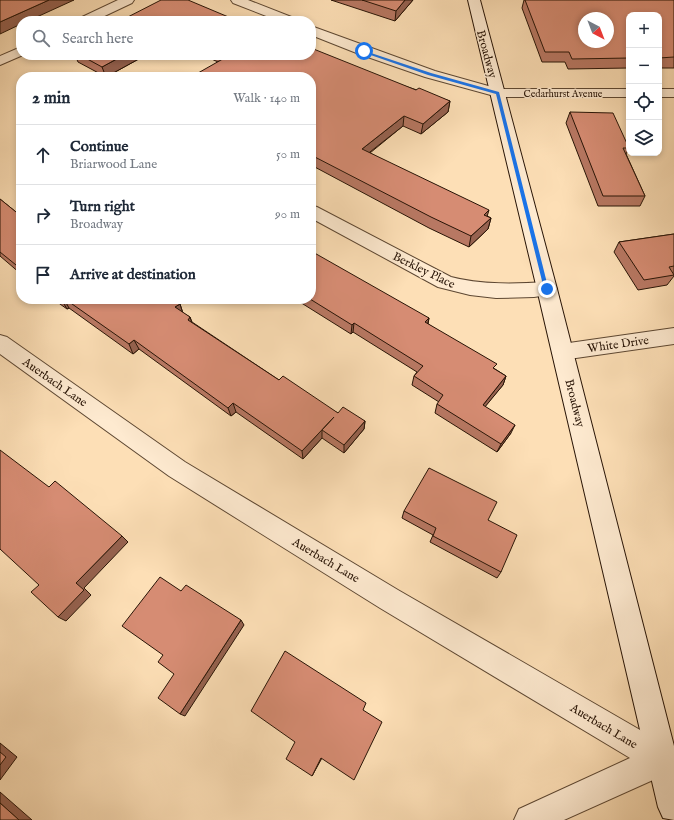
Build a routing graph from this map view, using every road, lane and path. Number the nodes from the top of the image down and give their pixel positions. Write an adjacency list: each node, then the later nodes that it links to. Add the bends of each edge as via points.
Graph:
1 (128, 0): 4 (street)
2 (237, 0): 5 (street)
3 (474, 0): 9 (street, Broadway)
4 (94, 16)
5 (277, 16)
6 (316, 32): 9 (street, Cedarhurst Avenue, via 430,74)
7 (16, 53): 8 (street)
8 (0, 61)
9 (498, 93): 10 (street, Cedarhurst Avenue); 14 (street, Broadway)
10 (626, 93)
11 (662, 93): 12 (street)
12 (674, 93)
13 (316, 214): 14 (street, Berkley Place, via 445,282 487,291)
14 (547, 289): 17 (street, Broadway)
15 (674, 336): 17 (street, White Drive)
16 (0, 343): 18 (street, Auerbach Lane, via 176,469 389,599)
17 (562, 352): 18 (street, Broadway)
18 (662, 760): 19 (street, Broadway); 20 (street)
19 (674, 807)
20 (530, 820)

